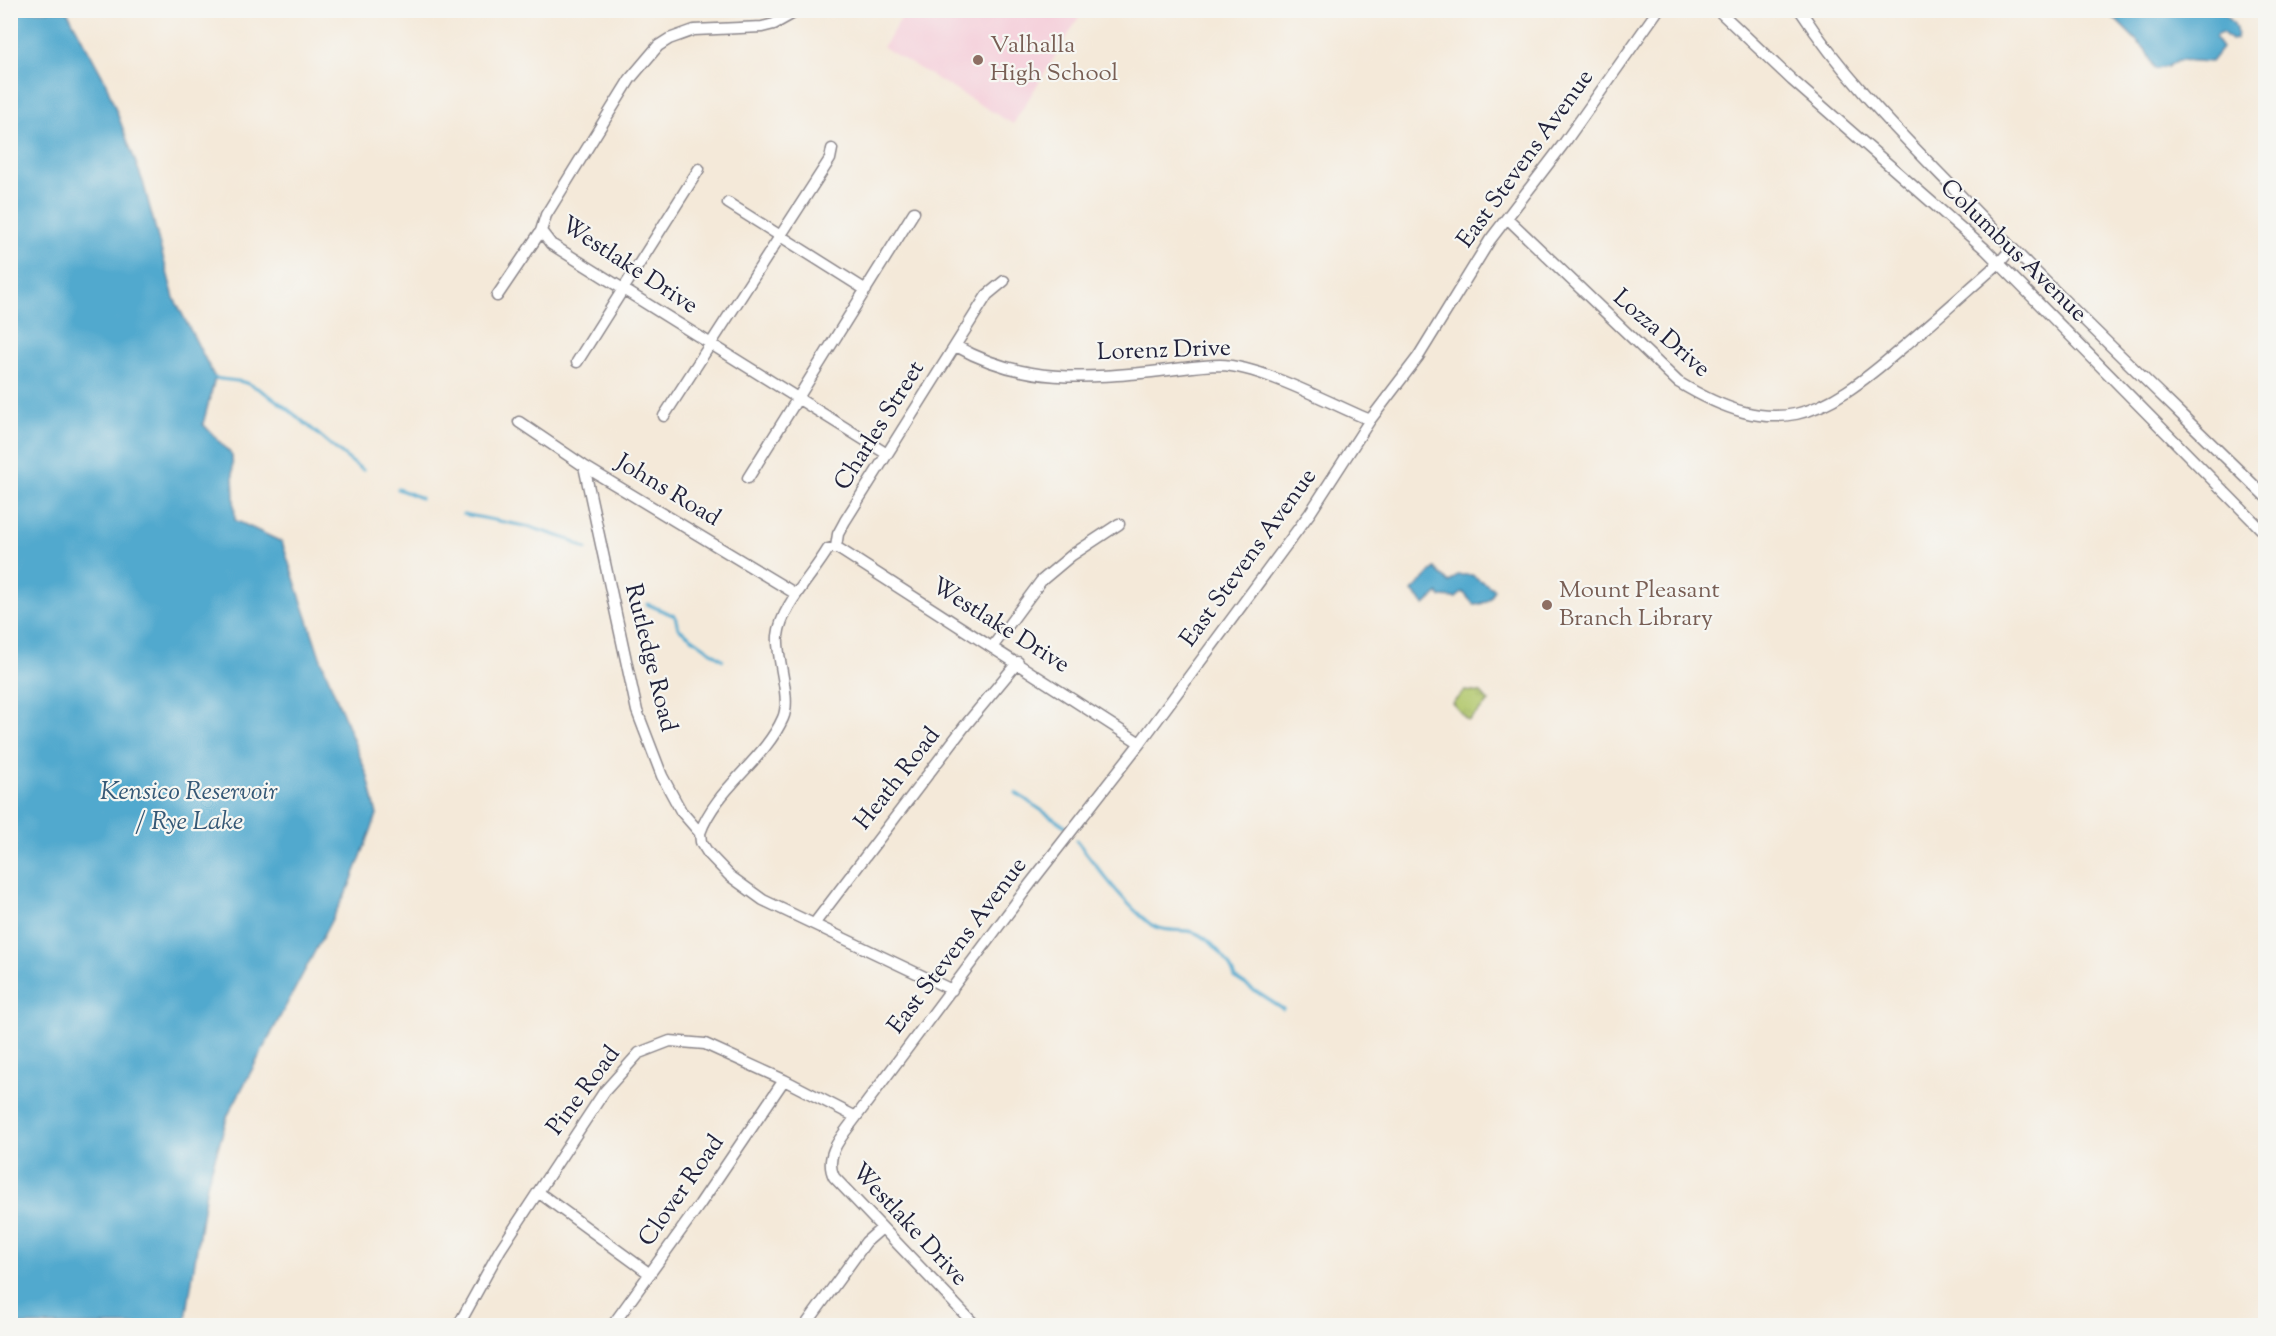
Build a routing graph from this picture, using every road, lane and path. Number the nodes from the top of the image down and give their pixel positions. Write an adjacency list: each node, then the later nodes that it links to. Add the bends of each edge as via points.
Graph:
1 (799, 10): 10 (street, Westlake Drive, via 768,26 694,30 658,46 630,79 546,215)
2 (1658, 10): 9 (street, East Stevens Avenue)
3 (1718, 10): 13 (street, Columbus Avenue)
4 (1800, 10): 12 (street, Columbus Avenue, via 1860,90)
5 (832, 149): 11 (street, via 830,159)
6 (699, 169): 15 (street)
7 (728, 203): 11 (street)
8 (914, 212): 16 (street)
9 (1507, 218): 13 (street, Lozza Drive, via 1678,382 1712,402 1754,415 1805,412 1842,396); 23 (street, East Stevens Avenue, via 1472,267 1418,357)
10 (541, 231): 15 (street, Westlake Drive, via 550,244); 17 (street)
11 (779, 235): 16 (street); 18 (street)
12 (2012, 248): 13 (street, Lozza Drive); 28 (street, Columbus Avenue)
13 (1999, 263): 30 (street, Columbus Avenue)
14 (1004, 281): 19 (street, Charles Street, via 987,295)
15 (622, 289): 18 (street, Westlake Drive); 20 (street)
16 (866, 290): 21 (street)
17 (497, 296)
18 (710, 344): 21 (street, Westlake Drive); 22 (street)
19 (956, 346): 23 (street, Lorenz Drive, via 1001,368 1035,375 1237,367); 25 (street, Charles Street)
20 (577, 362)
21 (798, 399): 25 (street, Westlake Drive); 27 (street)
22 (663, 416)
23 (1370, 420): 35 (street, East Stevens Avenue, via 1310,513)
24 (519, 422): 26 (street, Johns Road)
25 (887, 454): 31 (street, Charles Street, via 845,521)
26 (584, 466): 32 (street, Johns Road); 36 (street, Rutledge Road, via 637,711 673,798)
27 (748, 478)
28 (2265, 497)
29 (1119, 524): 33 (street, via 1041,580)
30 (2265, 534)
31 (836, 547): 32 (street, Charles Street, via 828,549); 33 (street, Westlake Drive)
32 (796, 594): 36 (street, Charles Street, via 778,637 785,715 776,733 728,791)
33 (993, 646): 34 (street, Westlake Drive)
34 (1018, 662): 35 (street, Westlake Drive); 37 (street, Heath Road)
35 (1140, 743): 38 (street, East Stevens Avenue)
36 (700, 833): 37 (street, Rutledge Road, via 708,853 741,886)
37 (814, 924): 38 (street, Rutledge Road)
38 (952, 990): 40 (street, East Stevens Avenue)
39 (784, 1080): 40 (street, Pine Road); 41 (street, Pine Road, via 705,1044 684,1040 656,1044 639,1053 604,1092); 43 (street, Clover Road)
40 (856, 1117): 42 (street, Westlake Drive, via 831,1155 829,1168)
41 (538, 1192): 43 (street); 44 (street, Pine Road)
42 (882, 1228): 46 (street, via 866,1242); 47 (street, Westlake Drive)
43 (650, 1274): 45 (street, Clover Road)
44 (458, 1326)
45 (612, 1326)
46 (805, 1326)
47 (976, 1326)

